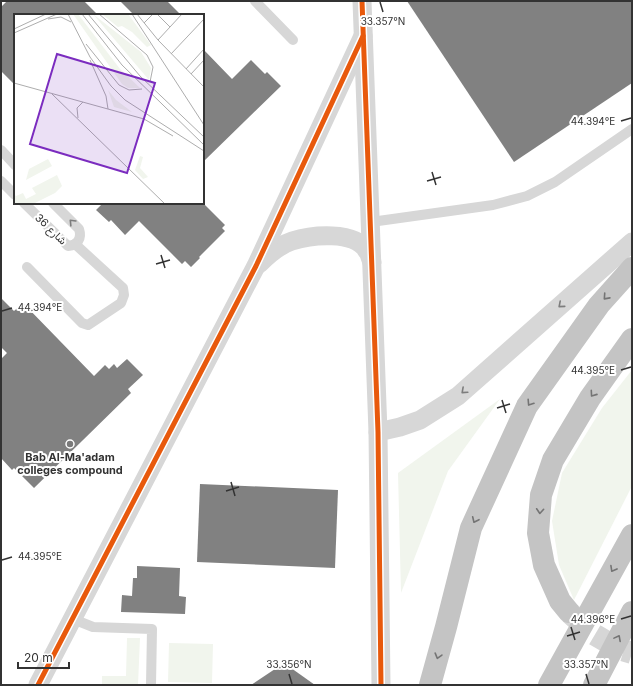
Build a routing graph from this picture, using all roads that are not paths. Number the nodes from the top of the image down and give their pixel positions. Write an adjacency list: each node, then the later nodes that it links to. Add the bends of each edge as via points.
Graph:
1 (255, 1): 4 (lane)
2 (362, 1): 3 (street)
3 (363, 36): 12 (street); 16 (street)
4 (293, 40)
5 (632, 129): 12 (lane, via 555,182 527,196 493,205)
6 (1, 150): 7 (lane)
7 (14, 164)
8 (1, 181): 9 (lane)
9 (14, 193)
10 (25, 204): 14 (lane, شارع 36, via 68,246)
11 (54, 204): 14 (lane, شارع 36, one-way to 11, via 79,239 79,229)
12 (371, 222): 15 (street)
13 (632, 242): 20 (street, one-way to 20, via 458,396 420,420)
14 (75, 244): 17 (lane, via 122,288 124,296 121,303 88,325 82,323)
15 (372, 263): 16 (street, via 367,250 358,242 319,236 291,242 275,250); 20 (street)
16 (256, 266): 24 (street)
17 (27, 267)
18 (632, 268): 28 (highway, one-way to 28, via 599,305 527,406 471,528)
19 (632, 339): 22 (highway, one-way to 22, via 590,398 553,460 541,495 538,532 544,565 560,601)
20 (378, 432): 27 (street)
21 (632, 535): 29 (highway, one-way to 29, bridge)
22 (569, 612)
23 (632, 612): 30 (highway, one-way to 23, bridge)
24 (73, 619): 25 (street); 26 (lane, via 93,627 152,629)
25 (38, 685)
26 (151, 685)
27 (381, 685)
28 (430, 685)
29 (549, 685)
30 (594, 685)

